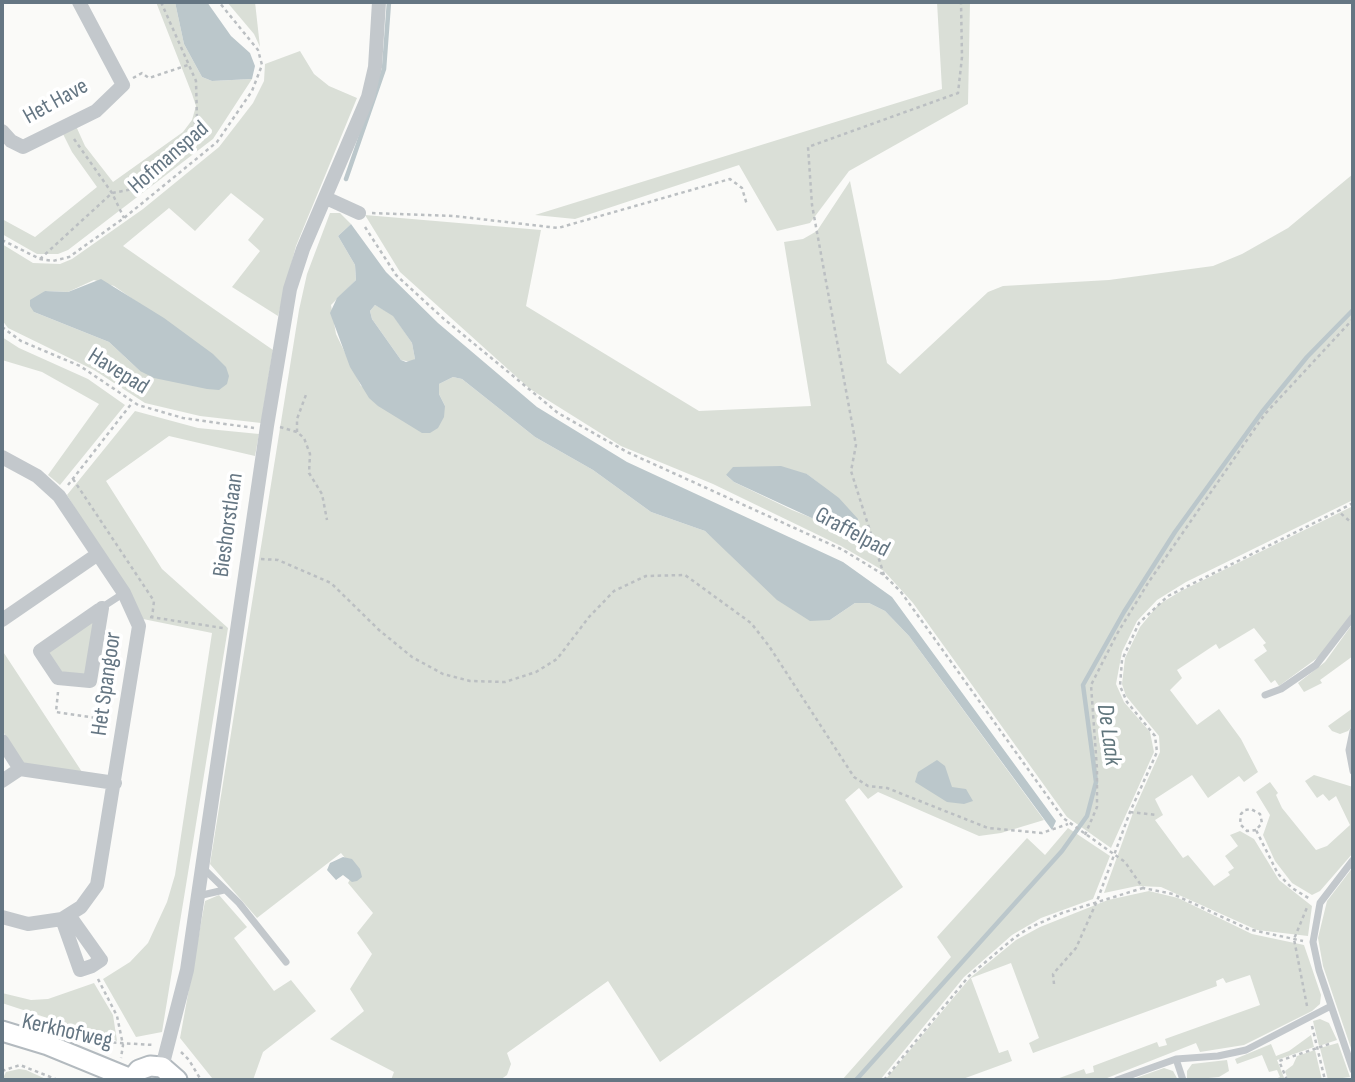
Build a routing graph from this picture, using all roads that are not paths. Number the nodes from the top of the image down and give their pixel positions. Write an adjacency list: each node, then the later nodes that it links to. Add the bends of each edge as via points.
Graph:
1 (79, 2): 3 (street, Het Have, via 123,85 96,111 23,147)
2 (379, 2): 4 (street, Bieshorstlaan, via 375,67 368,97)
3 (2, 131)
4 (326, 198): 5 (street); 20 (street, Bieshorstlaan, via 290,289)
5 (359, 213)
6 (2, 457): 7 (street, Het Spangoor, via 37,476 59,496)
7 (98, 554): 8 (street, Het Spangoor); 11 (street)
8 (124, 593): 9 (lane); 18 (street, Het Spangoor, via 144,617)
9 (100, 609): 9 (street, via 40,651 59,678 90,681)
10 (1353, 617): 12 (lane, via 1316,665)
11 (2, 620)
12 (1265, 695)
13 (1353, 732): 16 (lane, via 1349,750)
14 (2, 741): 15 (street)
15 (20, 769): 17 (street); 18 (street)
16 (1353, 771)
17 (2, 781)
18 (115, 783): 24 (street, Het Spangoor, via 97,885 92,895)
19 (1353, 860): 27 (lane, via 1316,901 1313,942)
20 (202, 866): 21 (lane); 22 (street, Bieshorstlaan)
21 (224, 890): 22 (lane); 25 (lane)
22 (198, 896): 29 (street, Bieshorstlaan, via 183,990)
23 (2, 916): 24 (street, via 28,924)
24 (65, 917): 26 (street, via 101,960)
25 (286, 962)
26 (92, 966)
27 (1331, 1006): 30 (lane, via 1245,1050); 31 (lane)
28 (2, 1031): 32 (street, Kerkhofweg)
29 (165, 1057): 32 (street, via 139,1070); 33 (street)
30 (1176, 1059): 34 (lane); 35 (lane)
31 (1353, 1070)
32 (131, 1080)
33 (177, 1080)
34 (1117, 1080)
35 (1183, 1080)

